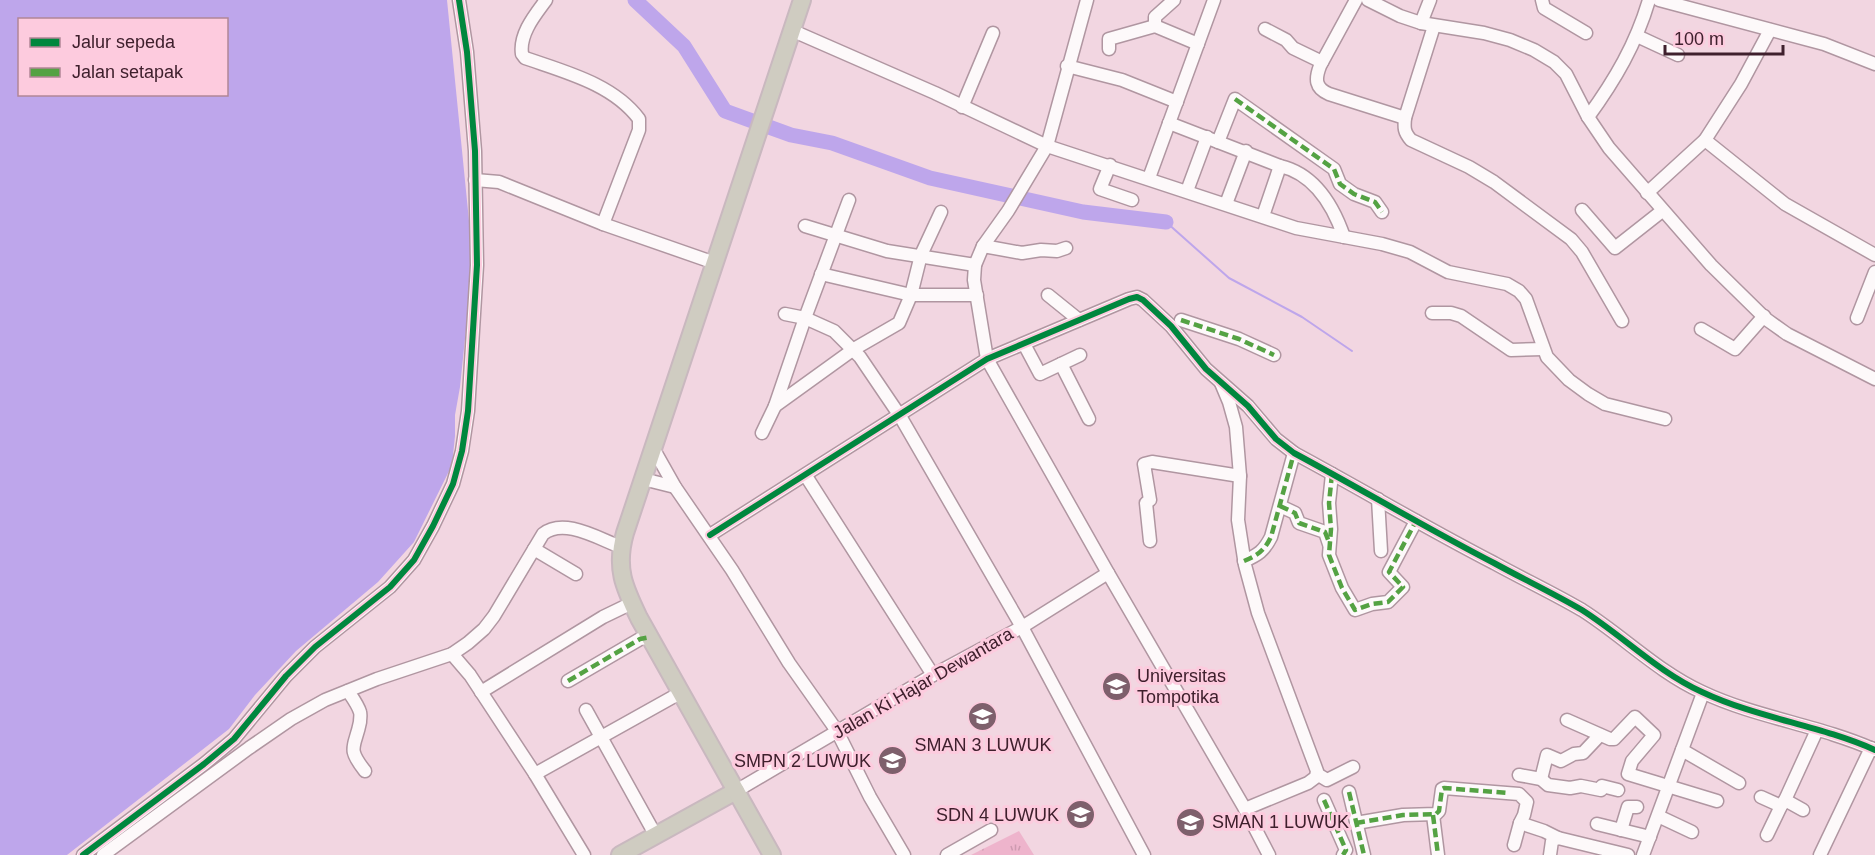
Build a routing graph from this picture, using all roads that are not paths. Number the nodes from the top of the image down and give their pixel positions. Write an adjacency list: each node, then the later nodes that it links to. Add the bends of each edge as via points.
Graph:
1 (459, 0): 40 (street, via 467,52)
2 (546, 0): 51 (street, via 529,26 522,46 525,58 592,83 621,100 639,119 639,130)
3 (802, 0): 17 (highway)
4 (1087, 0): 27 (street)
5 (1174, 0): 14 (street, via 1155,16)
6 (1214, 0): 22 (street)
7 (1356, 0): 25 (street)
8 (1368, 0): 13 (street)
9 (1430, 0): 13 (street)
10 (1542, 0): 20 (street, via 1544,8)
11 (1649, 0): 21 (street)
12 (1659, 0): 18 (street)
13 (1421, 23): 15 (street)
14 (1155, 26): 22 (street); 23 (street, via 1109,39)
15 (1434, 26): 30 (street, via 1484,33 1534,50 1566,74); 31 (street)
16 (1265, 29): 25 (street)
17 (791, 30): 29 (street); 59 (highway)
18 (1770, 30): 26 (street, via 1824,44); 34 (street)
19 (993, 33): 29 (street)
20 (1586, 33)
21 (1637, 36): 24 (street); 30 (street, via 1609,89)
22 (1198, 44): 28 (street)
23 (1109, 50)
24 (1678, 55)
25 (1322, 62): 31 (street, via 1316,76 1321,91)
26 (1875, 64)
27 (1067, 66): 28 (street, via 1122,80); 35 (street)
28 (1177, 102): 32 (street)
29 (962, 106): 35 (street)
30 (1588, 117): 42 (street)
31 (1406, 118): 73 (street, via 1404,128 1412,140 1494,182 1571,239 1586,257)
32 (1169, 123): 33 (street); 39 (street)
33 (1212, 139): 36 (street); 41 (street); 49 (street, via 1235,99 1334,169 1340,184 1375,202)
34 (1705, 140): 42 (street); 58 (street, via 1785,204)
35 (1047, 146): 37 (street); 55 (street)
36 (1246, 151): 38 (street); 45 (street)
37 (1110, 165): 39 (street); 44 (street, via 1100,189)
38 (1280, 166): 50 (street); 54 (street, via 1300,172 1313,182)
39 (1149, 178): 41 (street)
40 (476, 180): 51 (street, via 499,182); 122 (street, via 472,365 462,451 453,484 414,560 390,587 315,647)
41 (1187, 191): 45 (street)
42 (1647, 194): 47 (street)
43 (849, 200): 53 (street)
44 (1132, 200)
45 (1226, 204): 50 (street)
46 (1582, 210): 47 (street, via 1615,248)
47 (1662, 211): 68 (street)
48 (941, 212): 57 (street)
49 (1382, 212)
50 (1263, 216): 54 (street, via 1296,228)
51 (603, 224): 59 (street)
52 (805, 226): 53 (street)
53 (837, 236): 57 (street, via 904,255); 62 (street)
54 (1344, 237): 76 (street, via 1410,252 1448,272 1493,280 1519,291 1526,299)
55 (983, 246): 56 (street, via 1022,253); 60 (street)
56 (1066, 248)
57 (921, 255): 60 (street); 63 (street)
58 (1875, 255)
59 (715, 262): 89 (highway)
60 (975, 265): 64 (street)
61 (1875, 272): 70 (street)
62 (821, 274): 63 (street); 69 (street)
63 (911, 295): 64 (street); 77 (street, via 899,323)
64 (977, 295): 80 (street)
65 (1047, 295): 71 (street)
66 (1432, 313): 76 (street, via 1461,316 1511,350)
67 (785, 315): 69 (street)
68 (1764, 316): 74 (street, via 1735,349); 82 (street, via 1787,334)
69 (805, 318): 77 (street, via 834,331); 84 (street)
70 (1857, 318)
71 (1079, 320): 72 (street, via 1137,297); 75 (street)
72 (1181, 320): 79 (street); 83 (street, via 1196,359)
73 (1622, 321)
74 (1701, 329)
75 (1024, 344): 80 (street); 81 (street, via 1040,374)
76 (1543, 349): 87 (street, via 1553,365 1605,404)
77 (854, 350): 84 (street); 85 (street)
78 (1080, 355): 81 (street)
79 (1274, 355)
80 (987, 359): 85 (street); 106 (street)
81 (1061, 364): 86 (street)
82 (1875, 379)
83 (1220, 382): 90 (street); 93 (street, via 1236,427)
84 (775, 406): 88 (street)
85 (900, 416): 92 (street); 109 (street)
86 (1089, 419)
87 (1665, 419)
88 (762, 433)
89 (653, 448): 94 (highway); 95 (street)
90 (1294, 453): 91 (street); 97 (street)
91 (1332, 474): 96 (street); 101 (street)
92 (806, 476): 99 (street); 112 (street)
93 (1240, 476): 100 (street, via 1144,464 1150,500 1146,503); 105 (street, via 1238,520)
94 (643, 479): 95 (street); 102 (highway)
95 (675, 487): 99 (street)
96 (1378, 499): 98 (street); 104 (street)
97 (1280, 506): 101 (street, via 1296,513 1299,523 1325,532); 105 (street, via 1265,549)
98 (1416, 521): 101 (street, via 1389,572 1403,586 1388,603 1355,610 1333,567); 117 (street, via 1542,586)
99 (710, 535): 121 (street, via 789,663)
100 (1150, 541)
101 (1329, 544)
102 (621, 547): 103 (street, via 559,528 543,534); 108 (highway, via 622,578)
103 (534, 549): 107 (street); 111 (street, via 484,629)
104 (1381, 551)
105 (1244, 561): 131 (street, via 1258,613)
106 (1108, 573): 109 (street, Jalan Ki Hajar Dewantara); 144 (street)
107 (576, 574)
108 (632, 603): 110 (highway); 115 (street)
109 (1022, 627): 112 (street, Jalan Ki Hajar Dewantara); 167 (street)
110 (650, 637): 113 (street); 116 (highway)
111 (452, 654): 114 (street); 115 (street)
112 (933, 675): 121 (street, Jalan Ki Hajar Dewantara)
113 (568, 681)
114 (348, 691): 125 (street, via 291,719); 129 (street, via 361,719 352,745 354,757)
115 (482, 692): 130 (street)
116 (680, 693): 124 (street); 137 (highway)
117 (1704, 693): 120 (street); 127 (street)
118 (586, 710): 124 (street)
119 (1567, 720): 123 (street)
120 (1817, 730): 126 (street); 142 (street)
121 (837, 731): 137 (street, Jalan Ki Hajar Dewantara); 165 (street)
122 (238, 735): 125 (street); 160 (street)
123 (1600, 735): 133 (street, via 1583,753 1561,761 1546,755); 135 (street, via 1614,739 1635,717 1654,735 1632,761 1628,774)
124 (602, 737): 130 (street); 155 (street)
125 (249, 748): 159 (street)
126 (1873, 749): 175 (street)
127 (1682, 750): 134 (street); 135 (street)
128 (1353, 767): 131 (street, via 1327,780)
129 (365, 771)
130 (535, 774): 162 (street)
131 (1317, 774): 144 (street, via 1308,783)
132 (1519, 776): 133 (street)
133 (1541, 779): 136 (street, via 1548,785)
134 (1739, 783)
135 (1669, 785): 141 (street); 147 (street)
136 (1618, 790)
137 (736, 791): 155 (highway); 164 (highway)
138 (1349, 792): 148 (street)
139 (1761, 798): 142 (street)
140 (1324, 800): 169 (street, via 1347,850)
141 (1717, 801)
142 (1783, 803): 145 (street); 154 (street)
143 (1637, 807): 152 (street, via 1628,807)
144 (1245, 810): 168 (street)
145 (1803, 810)
146 (1433, 815): 148 (street, via 1403,815); 149 (street, via 1439,811 1443,788 1508,792 1519,794 1527,802); 171 (street)
147 (1658, 816): 153 (street); 156 (street)
148 (1356, 823): 170 (street)
149 (1520, 823): 157 (street); 158 (street)
150 (1597, 824): 152 (street)
151 (991, 830): 166 (street)
152 (1621, 830): 156 (street)
153 (1692, 832)
154 (1767, 835)
155 (656, 836): 163 (highway)
156 (1650, 837): 174 (street)
157 (1558, 838): 172 (street, via 1552,841); 173 (street)
158 (1514, 845)
159 (117, 851): 161 (street)
160 (83, 855)
161 (103, 855)
162 (584, 855)
163 (620, 855)
164 (772, 855)
165 (904, 855)
166 (947, 855)
167 (1144, 855)
168 (1269, 855)
169 (1343, 855)
170 (1364, 855)
171 (1438, 855)
172 (1550, 855)
173 (1628, 855)
174 (1643, 855)
175 (1820, 855)

